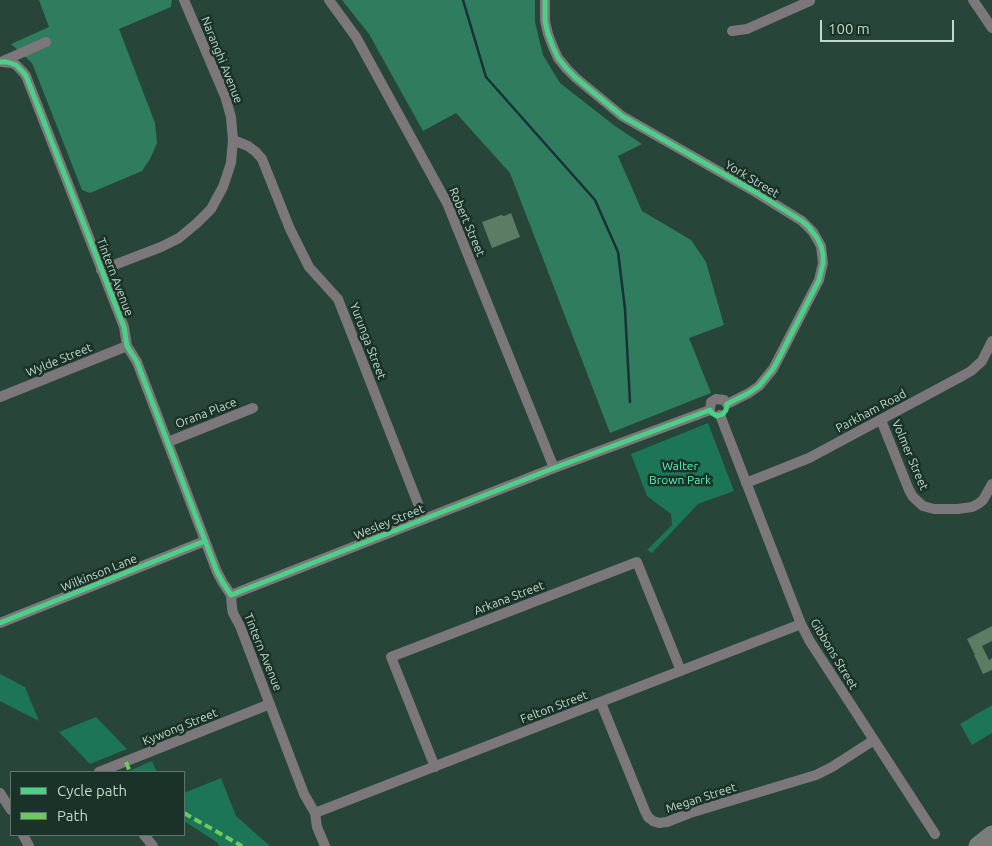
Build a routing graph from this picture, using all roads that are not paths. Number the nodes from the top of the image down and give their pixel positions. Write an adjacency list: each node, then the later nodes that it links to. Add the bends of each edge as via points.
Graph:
1 (184, 0): 10 (street, Naranghi Avenue, via 224,96 231,117)
2 (329, 0): 21 (street, Robert Street, via 356,36 447,203)
3 (545, 0): 15 (street, York Street, via 545,21 553,47 558,58 576,78 622,116 802,222 821,246 823,263 819,280 773,369 749,393)
4 (809, 0): 7 (street, via 747,29)
5 (973, 0): 6 (street)
6 (992, 28)
7 (732, 31)
8 (46, 42): 9 (street)
9 (1, 62): 11 (street, Tintern Avenue, via 12,63 23,72)
10 (233, 140): 11 (street, Naranghi Avenue, via 231,163 223,187 211,209 197,223 161,247); 24 (street, Yurunga Street, via 248,146 262,159 309,267 338,299)
11 (101, 270): 13 (street, Tintern Avenue, via 124,327)
12 (992, 341): 19 (street, Parkham Road, via 982,361 971,371)
13 (127, 346): 14 (street, Wylde Street); 20 (street, Tintern Avenue, via 137,362)
14 (0, 397)
15 (727, 404): 17 (street, via 716,399 711,402); 18 (street)
16 (253, 408): 20 (street, Orana Place)
17 (710, 410): 18 (street); 21 (street)
18 (720, 416): 22 (street, Gibbons Street)
19 (881, 420): 22 (street, Parkham Road, via 809,458); 23 (street, Volmer Street, via 909,490 923,506 934,509 972,507 983,500)
20 (168, 442): 25 (street, Tintern Avenue)
21 (554, 468): 24 (street, Wesley Street)
22 (746, 483): 28 (street, Gibbons Street)
23 (992, 484)
24 (424, 519): 26 (street, Wesley Street)
25 (206, 541): 26 (street, Tintern Avenue, via 220,578); 27 (street, Wilkinson Lane)
26 (231, 595): 31 (street, Tintern Avenue, via 233,613)
27 (0, 623)
28 (801, 624): 29 (street, Felton Street); 32 (street, Gibbons Street)
29 (681, 671): 30 (street, Felton Street); 33 (street, Arkana Street, via 637,562 391,657)
30 (600, 703): 32 (street, Megan Street, via 645,811 659,823 816,776); 33 (street, Felton Street)
31 (270, 704): 34 (street, Kywong Street); 37 (street, Tintern Avenue, via 304,794)
32 (874, 740): 38 (street, Gibbons Street)
33 (435, 768): 37 (street, Felton Street)
34 (111, 770)
35 (0, 793): 36 (street)
36 (10, 807)
37 (315, 813): 42 (street, Tintern Avenue)
38 (935, 834)
39 (992, 835): 43 (highway)
40 (145, 836): 41 (street)
41 (153, 846)
42 (325, 846)
43 (978, 846)

